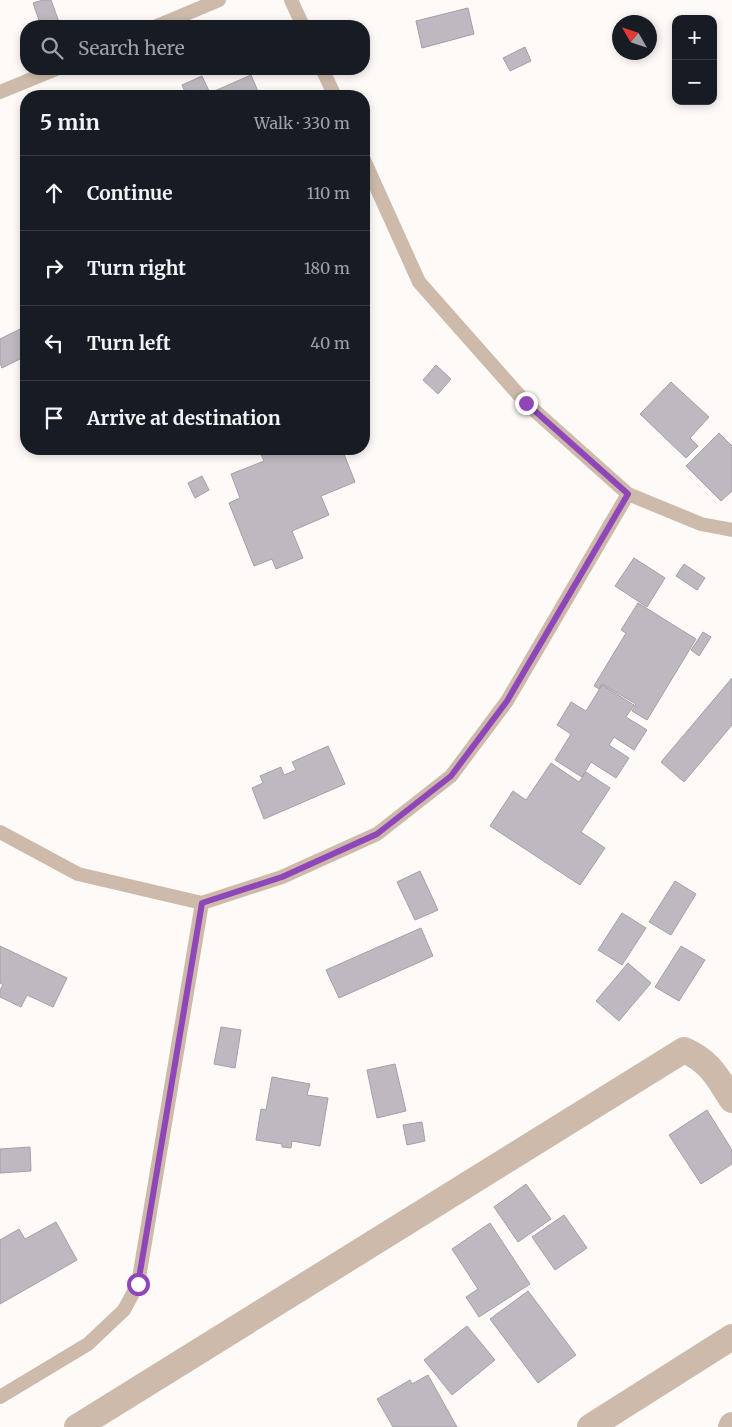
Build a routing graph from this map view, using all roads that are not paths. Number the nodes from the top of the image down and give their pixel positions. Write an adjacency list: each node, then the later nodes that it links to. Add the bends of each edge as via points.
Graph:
1 (219, 0): 3 (lane)
2 (291, 0): 4 (lane)
3 (171, 20)
4 (300, 20)
5 (41, 75): 8 (lane)
6 (325, 75): 7 (lane)
7 (332, 90)
8 (0, 92)
9 (370, 173): 10 (lane, via 419,282 526,403)
10 (628, 494): 11 (lane, via 701,524); 13 (lane, via 507,701 451,776 377,834 282,877)
11 (732, 530)
12 (0, 832): 13 (lane, via 78,874)
13 (202, 903): 16 (lane, via 138,1284 124,1310 88,1344)
14 (732, 1100): 17 (street, via 711,1068 684,1050)
15 (732, 1337): 18 (street)
16 (0, 1397)
17 (76, 1427)
18 (590, 1427)

